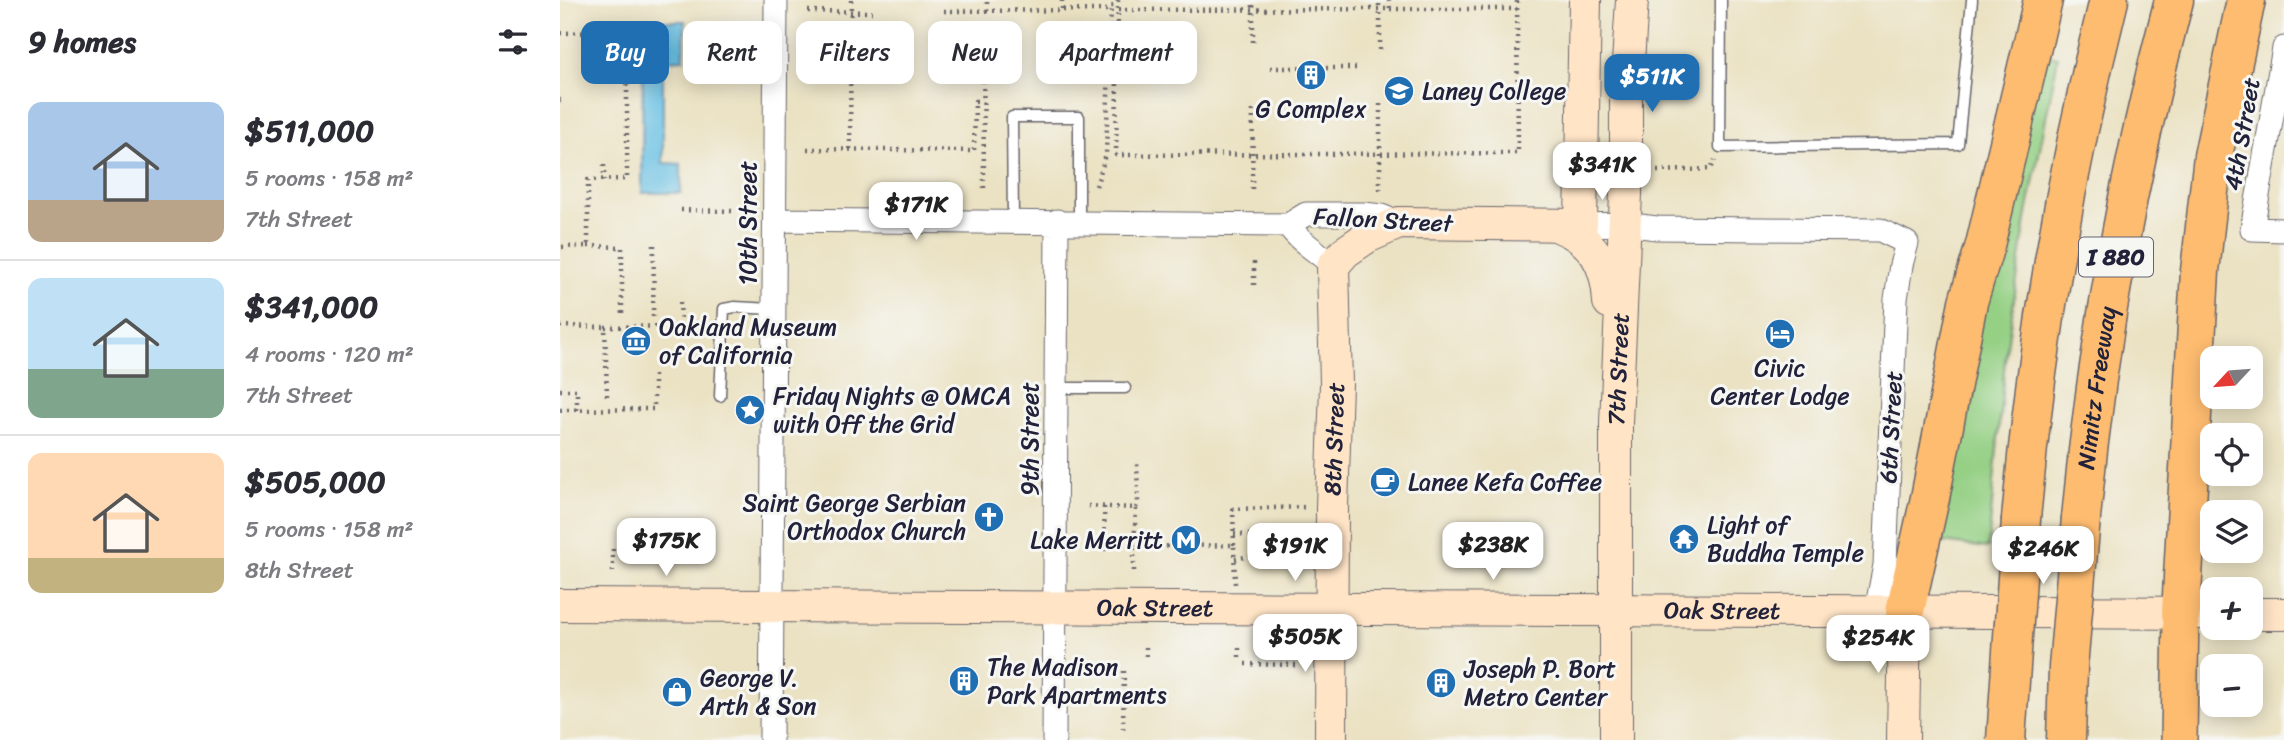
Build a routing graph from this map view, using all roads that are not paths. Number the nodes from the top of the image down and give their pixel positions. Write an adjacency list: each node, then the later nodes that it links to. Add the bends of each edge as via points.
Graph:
1 (776, 0): 11 (street, 10th Street)
2 (1585, 0): 17 (main road)
3 (1632, 0): 15 (main road, 7th Street)
4 (1721, 0): 5 (lane, via 1720,147 1958,144)
5 (1972, 0)
6 (2043, 0): 31 (highway, via 1968,302 1930,498)
7 (2109, 0): 40 (highway, I 880, bridge, via 2078,130 2031,414)
8 (2174, 0): 41 (highway, Nimitz Freeway / I 880, bridge, via 2113,271 2081,518)
9 (2246, 0): 32 (highway, via 2213,156 2200,271)
10 (2284, 48): 18 (street, 4th Street, via 2252,229)
11 (775, 220): 12 (street, Fallon Street); 21 (street, 10th Street)
12 (1013, 221): 13 (street, Fallon Street); 13 (lane, via 1012,117 1079,117)
13 (1068, 222): 16 (street, Fallon Street); 22 (street, 9th Street)
14 (1399, 223): 16 (street, Fallon Street, via 1364,214 1306,214); 17 (main road, Fallon Street); 20 (main road, via 1367,237)
15 (1624, 224): 17 (street, Fallon Street); 19 (street, Fallon Street, via 1880,230); 25 (main road, 7th Street)
16 (1288, 225): 20 (street, via 1297,239)
17 (1569, 225): 25 (main road, via 1593,248 1608,288)
18 (2284, 230)
19 (1907, 243): 31 (street, 6th Street, via 1896,299 1885,565)
20 (1334, 266): 29 (main road, 8th Street)
21 (774, 309): 24 (lane, via 724,309); 27 (street, 10th Street)
22 (1056, 388): 23 (lane); 28 (street, 9th Street)
23 (1125, 388)
24 (720, 396)
25 (1616, 423): 30 (main road, 7th Street)
26 (560, 605): 27 (main road, Oak Street)
27 (773, 605): 28 (main road, Oak Street); 35 (street, 10th Street)
28 (1055, 607): 29 (main road, Oak Street); 36 (street, 9th Street)
29 (1332, 609): 30 (main road, Oak Street); 37 (main road, 8th Street)
30 (1617, 609): 31 (main road, Oak Street); 38 (main road, 7th Street)
31 (1891, 611): 32 (main road, Oak Street); 39 (main road, 6th Street)
32 (2196, 613): 42 (main road)
33 (2263, 614): 34 (main road)
34 (2284, 614)
35 (771, 740)
36 (1054, 740)
37 (1331, 740)
38 (1616, 740)
39 (1903, 740)
40 (2006, 740)
41 (2066, 740)
42 (2179, 740)

